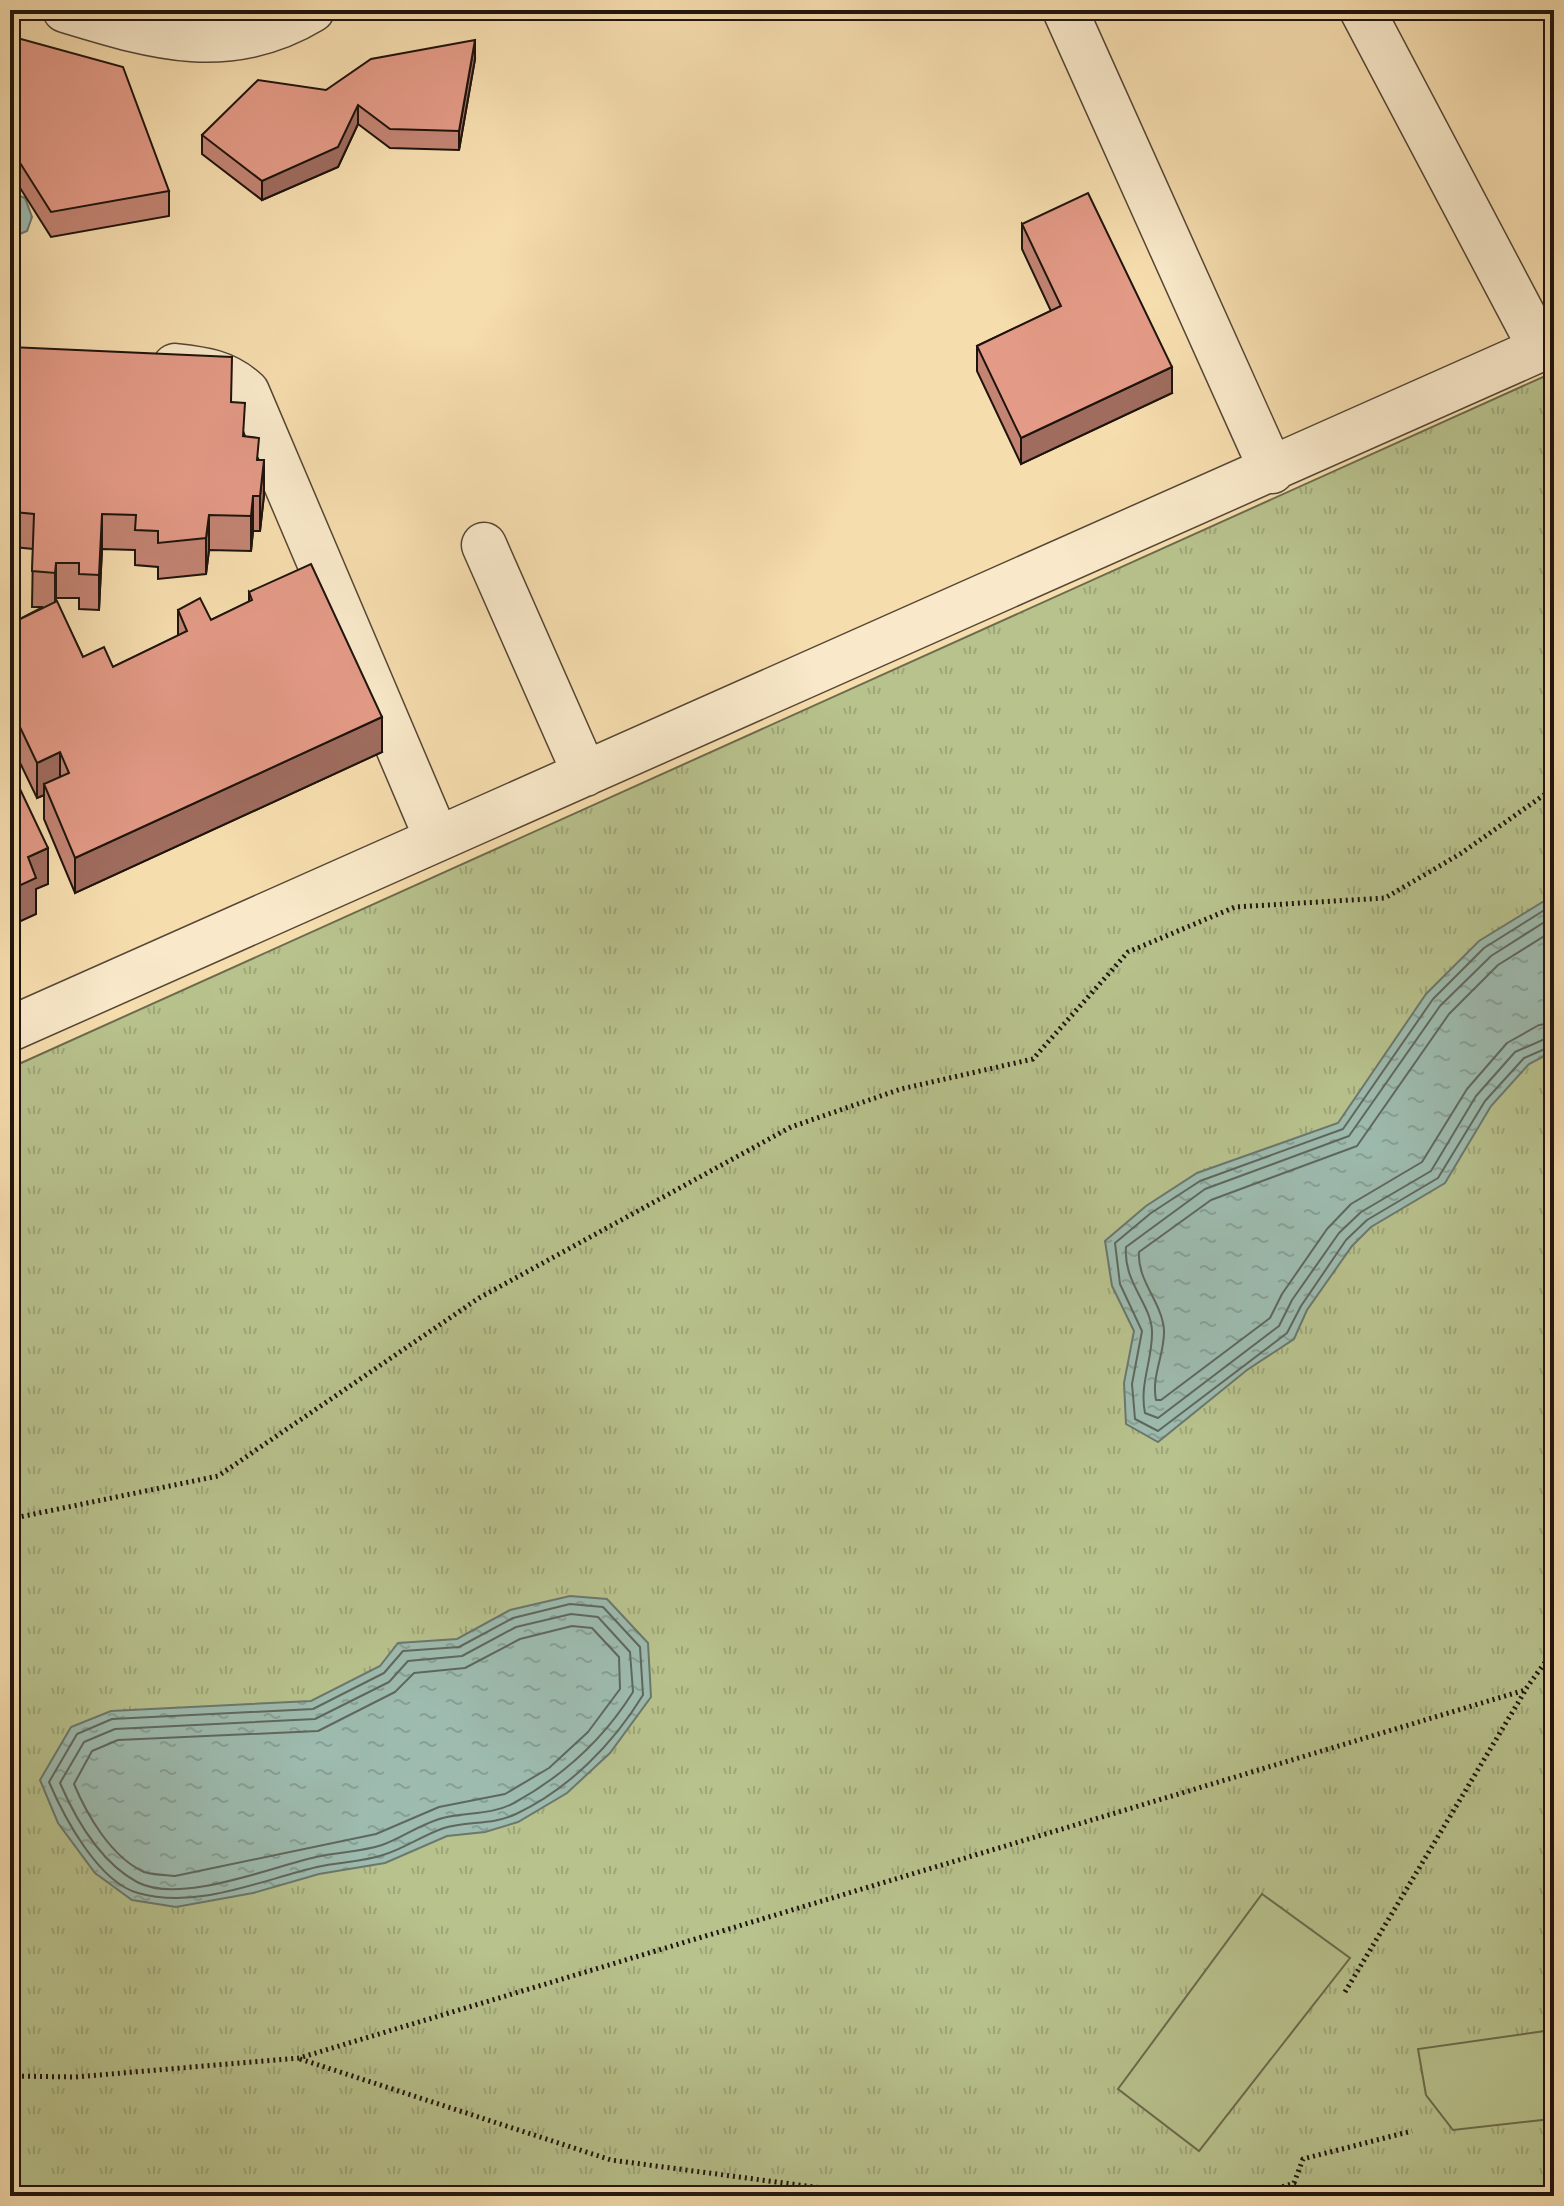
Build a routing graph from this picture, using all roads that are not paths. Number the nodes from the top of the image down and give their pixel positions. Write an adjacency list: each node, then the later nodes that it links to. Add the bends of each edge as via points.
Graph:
1 (65, 10): 5 (street)
2 (312, 10): 5 (street, via 285,26 246,36 204,39)
3 (1065, 10): 8 (street)
4 (1362, 10): 6 (street)
5 (139, 23)
6 (1547, 346): 8 (street)
7 (132, 362): 11 (street, via 208,370 235,380 247,392)
8 (1272, 471): 10 (street)
9 (484, 545): 10 (street)
10 (585, 774): 11 (street)
11 (437, 839): 12 (street)
12 (10, 1029)

